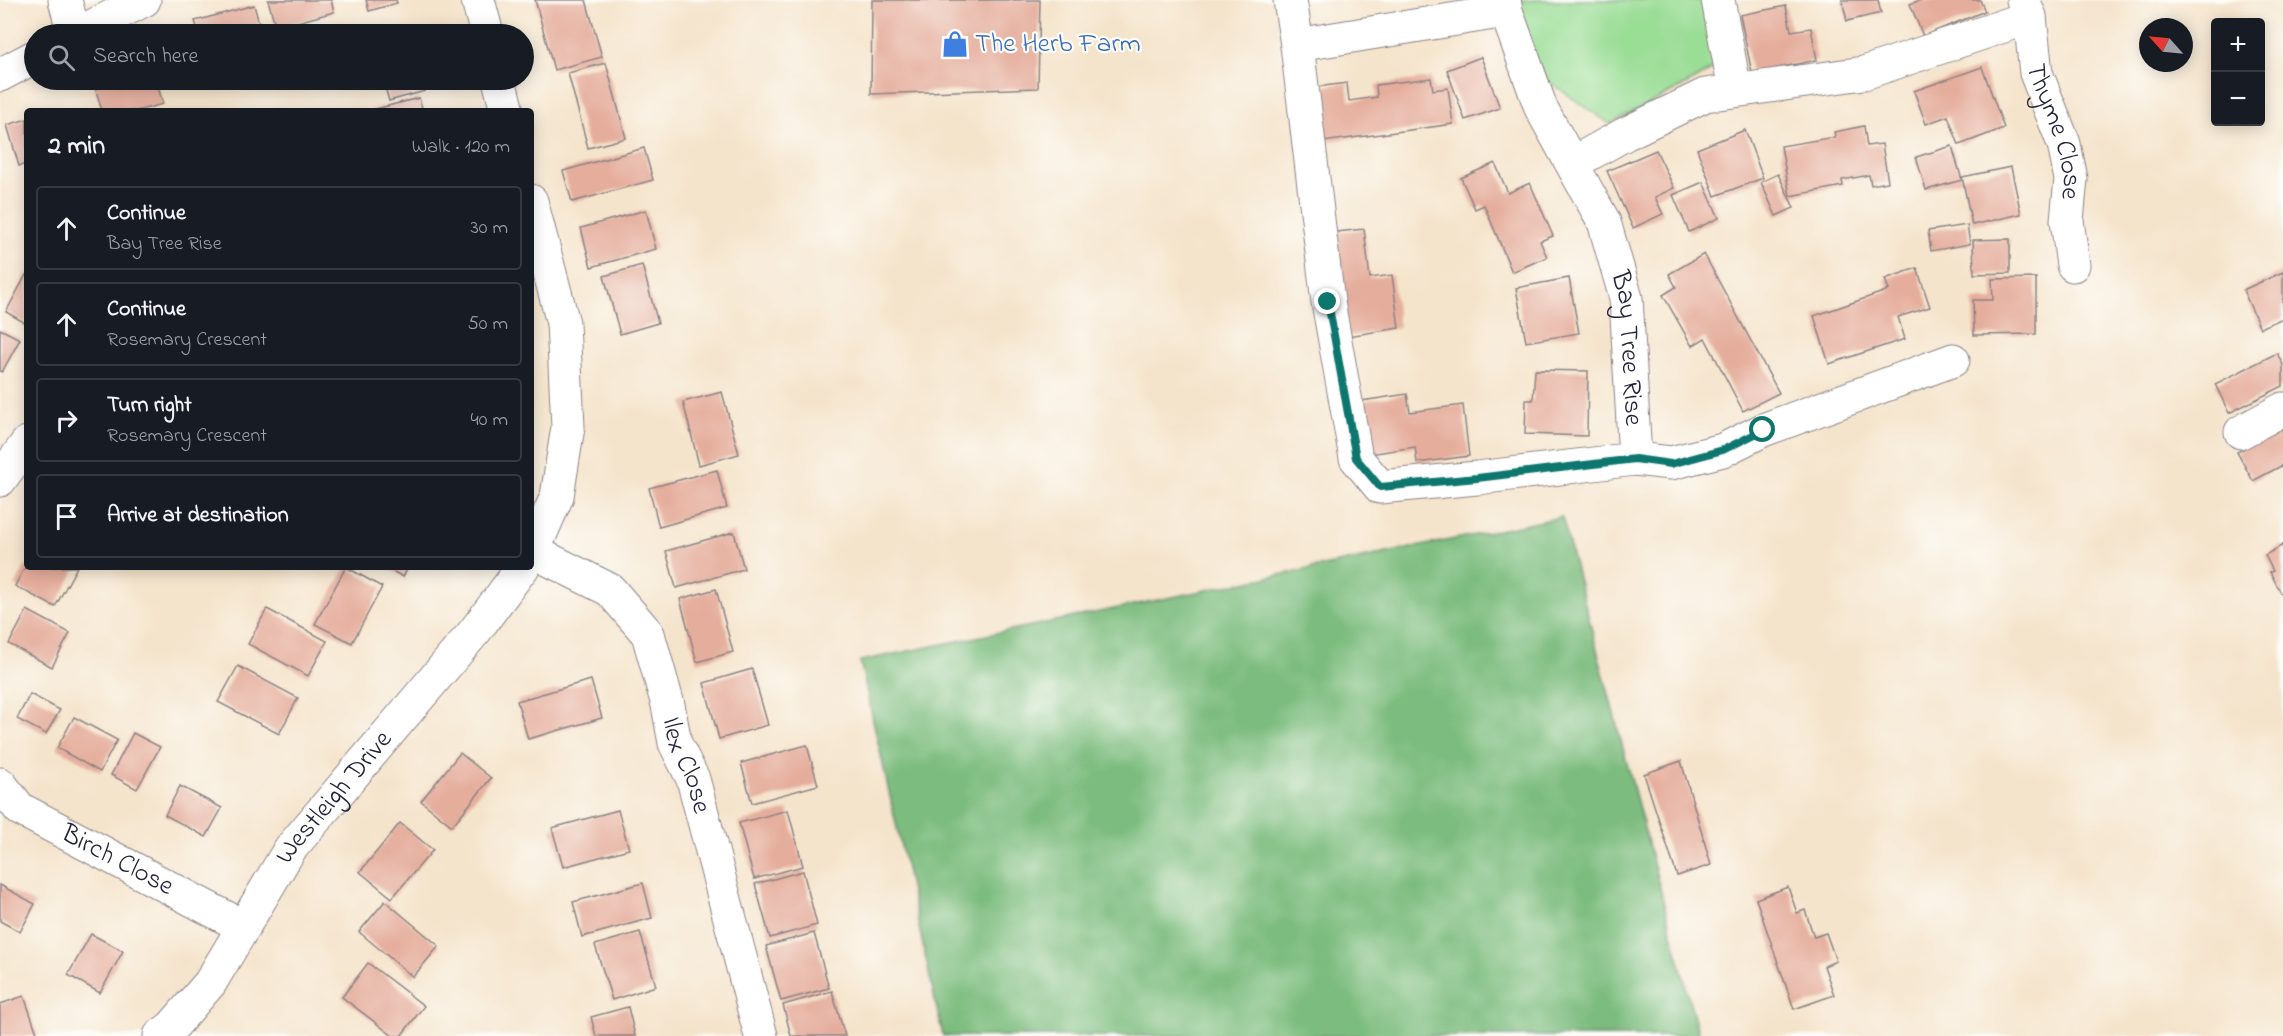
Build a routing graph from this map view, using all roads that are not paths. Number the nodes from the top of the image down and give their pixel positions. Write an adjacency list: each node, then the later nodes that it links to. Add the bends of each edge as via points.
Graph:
1 (65, 0): 8 (street)
2 (144, 0): 9 (street)
3 (478, 0): 10 (street)
4 (1290, 0): 11 (street)
5 (1718, 0): 15 (street)
6 (1505, 5): 11 (street); 17 (street, Bay Tree Rise, via 1541,108)
7 (2027, 9): 15 (street, via 1864,73); 19 (street, Thyme Close, via 2036,73 2064,144 2071,179 2067,220)
8 (73, 24)
9 (96, 24)
10 (484, 24)
11 (1297, 45): 24 (street, via 1328,302 1356,458 1380,487)
12 (24, 62): 13 (street)
13 (0, 75)
14 (502, 90): 16 (street)
15 (1736, 90): 17 (street, via 1705,94)
16 (506, 108)
17 (1573, 163): 24 (street, Bay Tree Rise, via 1604,222 1626,298)
18 (534, 212): 26 (street, Westleigh Drive, via 563,323 568,428 557,496)
19 (2073, 265)
20 (1953, 360): 24 (street, Bay Tree Rise, via 1763,430 1723,450 1671,464)
21 (2283, 409): 22 (street)
22 (2241, 432)
23 (24, 447): 25 (street)
24 (1635, 459)
25 (0, 480)
26 (534, 547)
27 (534, 560): 32 (street, Ilex Close, via 610,590 648,634 675,743 693,779)
28 (520, 570): 30 (street, Westleigh Drive, via 475,631 290,849)
29 (0, 784): 30 (street, Birch Close, via 20,809)
30 (244, 927): 31 (street, Westleigh Drive, via 210,984)
31 (160, 1036)
32 (761, 1036)

